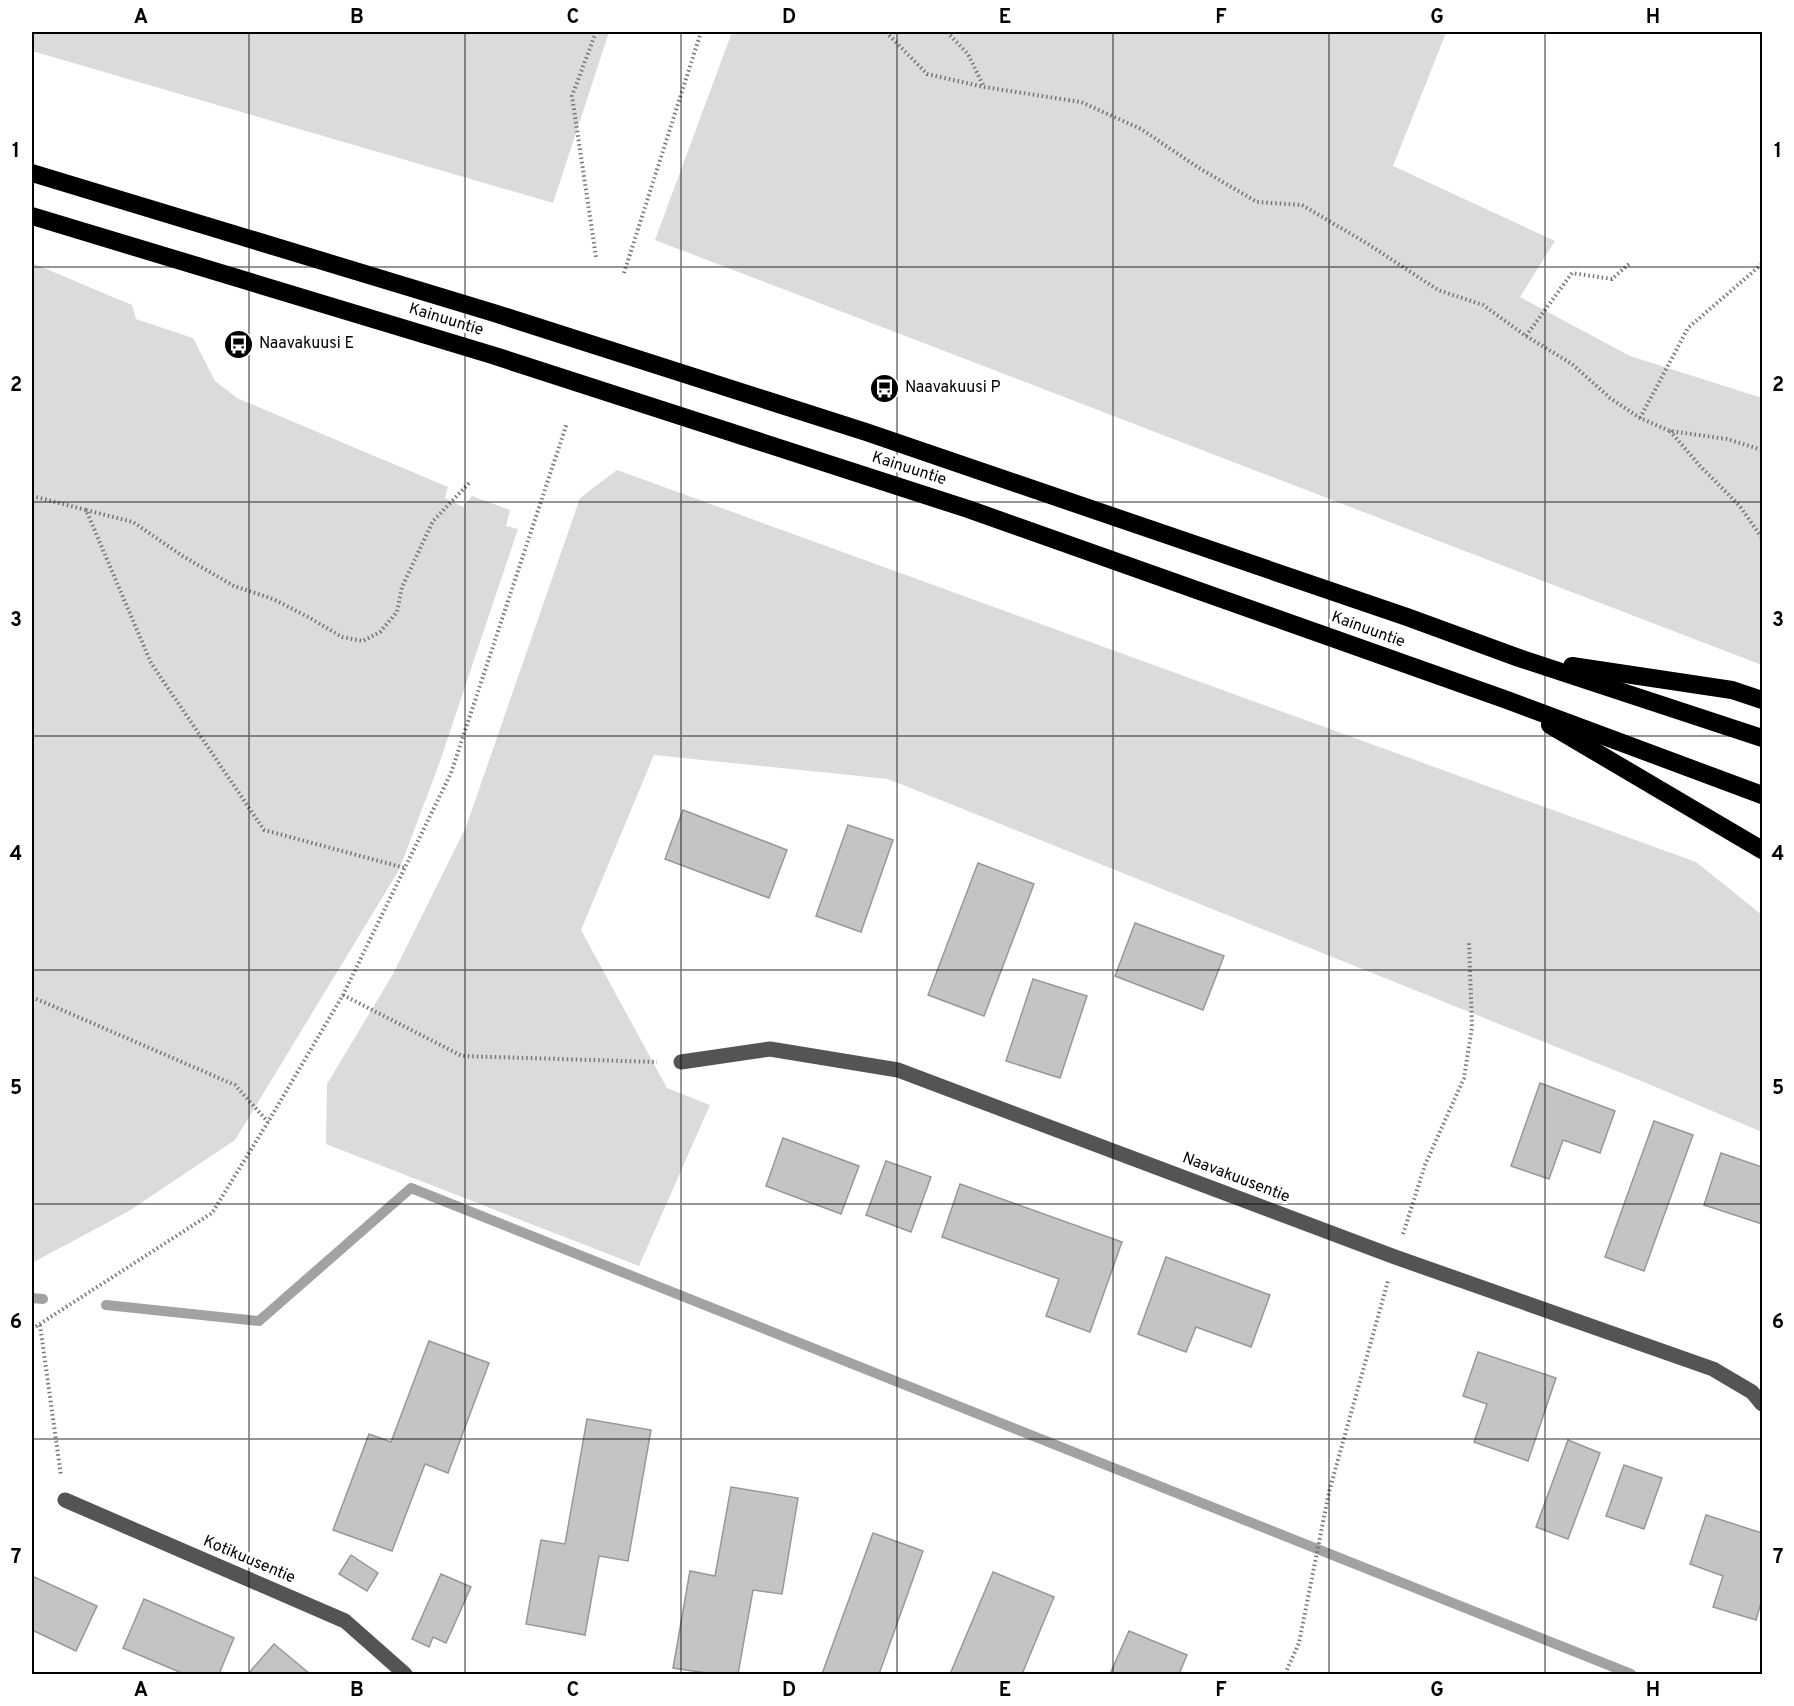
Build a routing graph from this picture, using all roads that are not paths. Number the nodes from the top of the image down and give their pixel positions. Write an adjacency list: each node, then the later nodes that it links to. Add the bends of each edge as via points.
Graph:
1 (32, 173): 3 (highway, Kainuuntie, via 494,313 866,432)
2 (32, 216): 4 (highway, Kainuuntie, via 492,355 956,505)
3 (1519, 658): 5 (highway, via 1732,690); 6 (highway, Kainuuntie)
4 (1507, 700): 7 (highway, Kainuuntie); 8 (highway)
5 (1762, 700)
6 (1762, 738)
7 (1762, 795)
8 (1762, 850)
9 (681, 1062): 10 (street, Naavakuusentie, via 770,1049 898,1071 1395,1257 1713,1369 1752,1392)
10 (1762, 1404)
11 (65, 1500): 12 (street, Kotikuusentie, via 345,1621)
12 (405, 1674)

